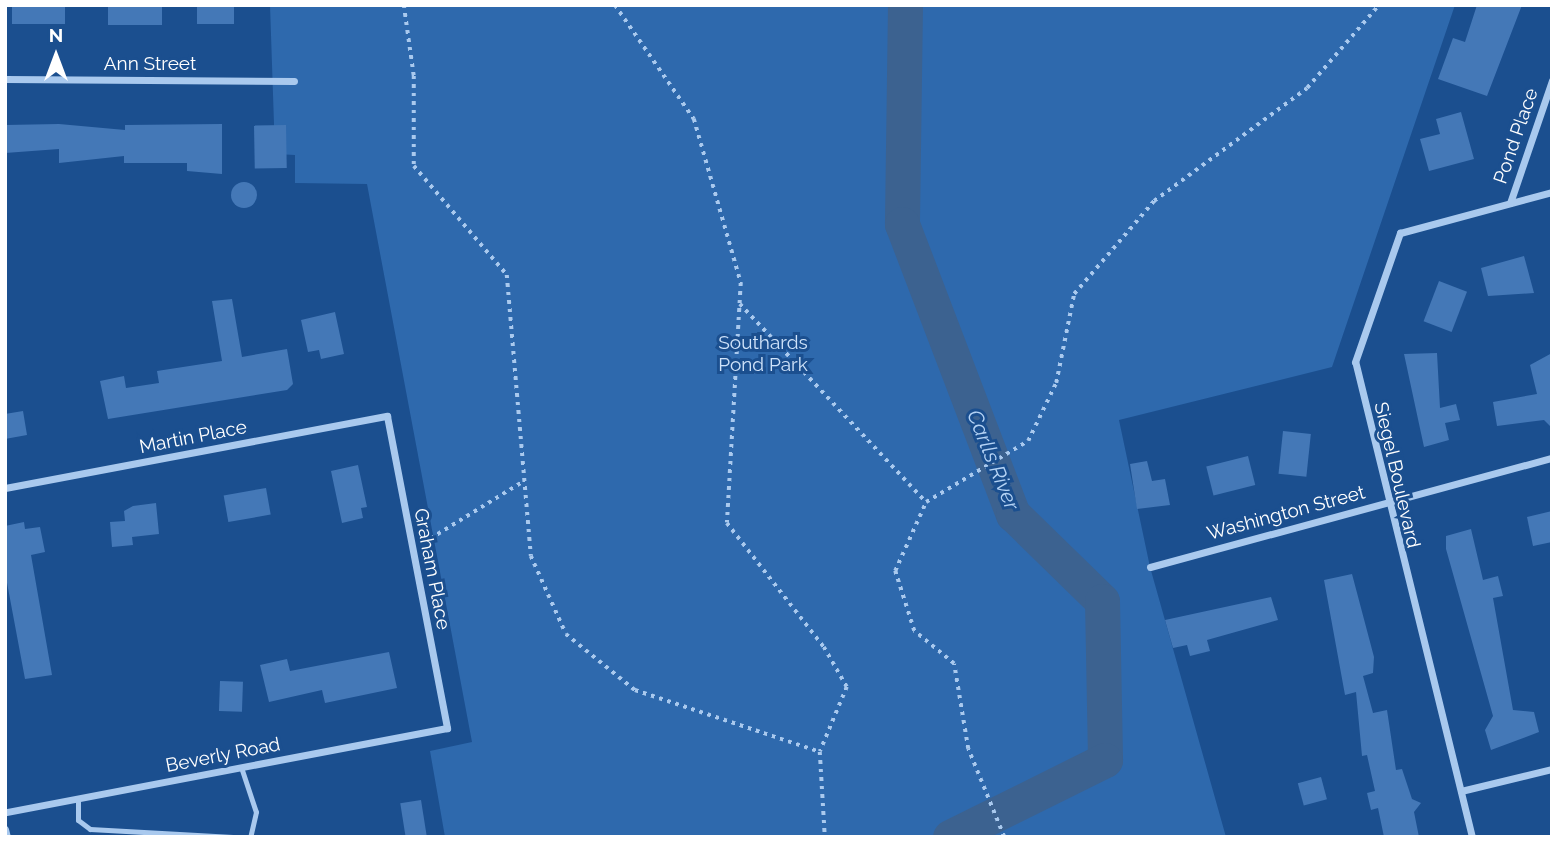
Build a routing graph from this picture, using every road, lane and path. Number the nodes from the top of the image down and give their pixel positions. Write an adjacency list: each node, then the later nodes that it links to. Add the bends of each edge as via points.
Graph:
1 (404, 5): 12 (path, via 414,76 414,166 507,275)
2 (615, 5): 9 (path, via 694,119 741,283)
3 (1379, 5): 14 (path, via 1307,88 1154,201 1074,294 1056,383 1028,441)
4 (5, 79): 6 (street, Ann Street)
5 (1552, 80): 8 (street, Pond Place)
6 (294, 81)
7 (1552, 192): 8 (street)
8 (1510, 202): 15 (street, Siegel Boulevard, via 1400,233 1355,362)
9 (740, 303): 14 (path); 19 (path, via 727,523 824,647 847,687)
10 (387, 416): 13 (street, Martin Place); 16 (street, Graham Place)
11 (1552, 458): 15 (street, Washington Street)
12 (522, 482): 16 (path); 19 (path, via 531,556 566,634 635,690)
13 (5, 488)
14 (926, 502): 30 (path, via 895,571 914,631 954,664 968,749)
15 (1386, 502): 17 (street, Washington Street); 22 (street, Siegel Boulevard)
16 (412, 549): 18 (street, Graham Place)
17 (1150, 567)
18 (447, 728): 20 (street, Beverly Road)
19 (820, 752): 29 (path)
20 (241, 767): 23 (street, Beverly Road); 28 (lane, via 256,812)
21 (1552, 769): 22 (street)
22 (1461, 791): 31 (street, Siegel Boulevard)
23 (78, 798): 24 (street, Beverly Road); 27 (lane, via 78,820 90,829)
24 (5, 812)
25 (5, 829): 26 (street)
26 (7, 837)
27 (233, 837)
28 (250, 837)
29 (825, 837)
30 (1004, 837)
31 (1472, 837)

